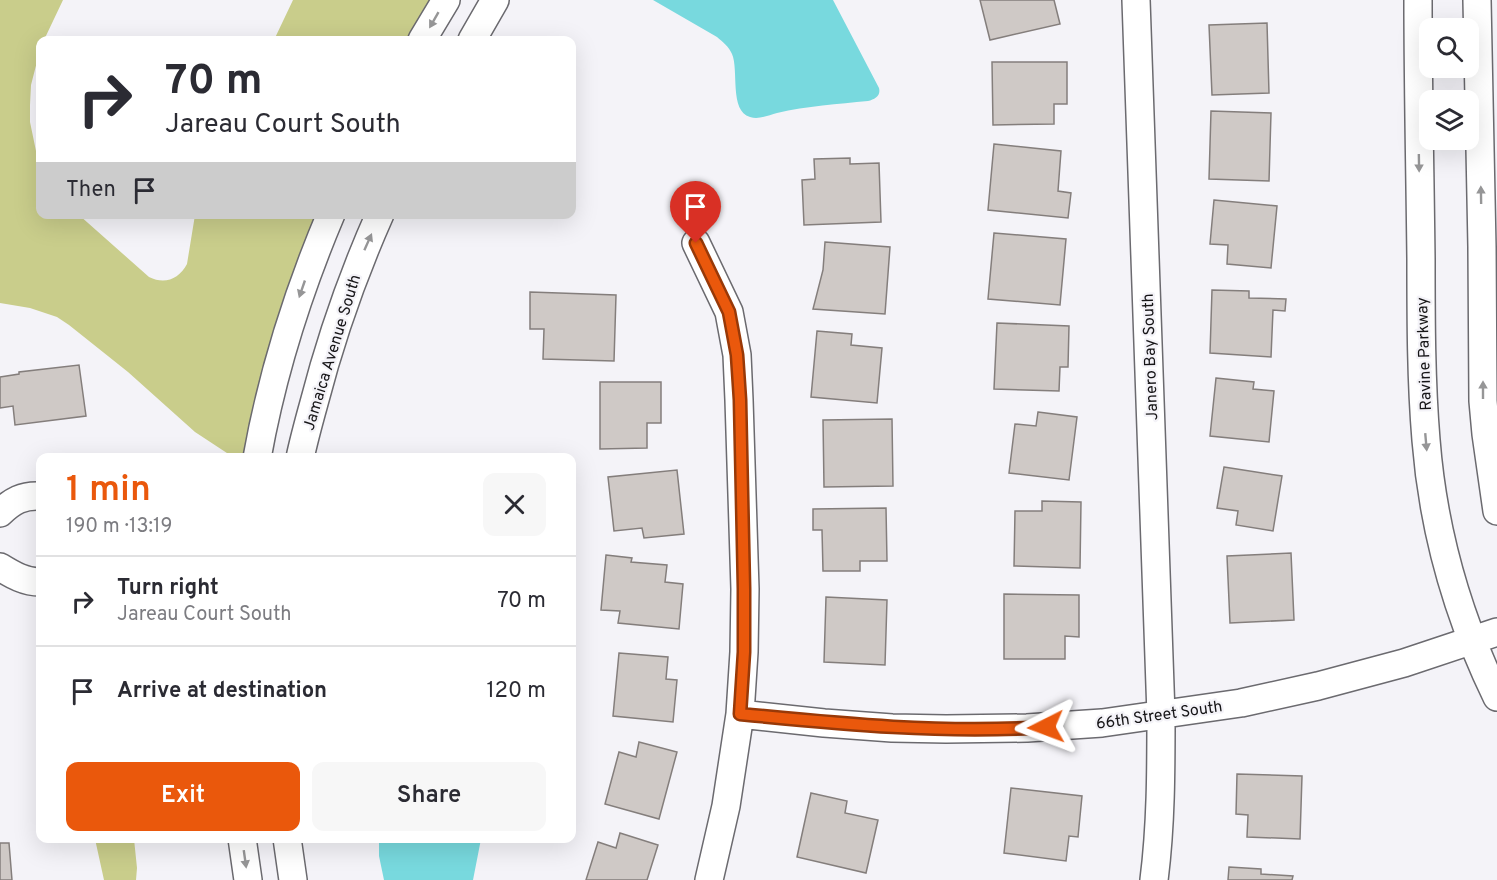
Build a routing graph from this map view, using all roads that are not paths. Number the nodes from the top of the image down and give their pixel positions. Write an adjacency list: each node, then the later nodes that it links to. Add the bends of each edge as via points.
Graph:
1 (446, 0): 6 (street, one-way to 6)
2 (495, 0): 7 (street)
3 (1136, 0): 22 (street, Janero Bay South)
4 (1418, 0): 19 (street, Ravine Parkway, one-way to 19, via 1426,440 1442,544)
5 (1477, 0): 14 (street, one-way to 5, via 1484,402)
6 (424, 36)
7 (474, 36)
8 (329, 219): 11 (street, one-way to 11, via 287,336)
9 (378, 219): 12 (street, Jamaica Avenue South, one-way to 9, via 337,322)
10 (696, 243): 21 (street, via 729,312 737,355 744,589)
11 (257, 453)
12 (301, 453)
13 (36, 496): 15 (street, via 20,498)
14 (1497, 511)
15 (0, 513)
16 (0, 567): 17 (street)
17 (36, 582)
18 (1497, 632): 19 (street, 66th Street South)
19 (1472, 640): 20 (street, Ravine Parkway); 22 (street, 66th Street South, via 1318,686)
20 (1497, 697)
21 (740, 714): 22 (street, 66th Street South, via 836,724 946,729 1027,728); 27 (street, via 726,806)
22 (1161, 715): 28 (street, Janero Bay South)
23 (243, 843): 25 (street, one-way to 25)
24 (288, 843): 26 (street)
25 (248, 880)
26 (292, 880)
27 (709, 880)
28 (1154, 880)

